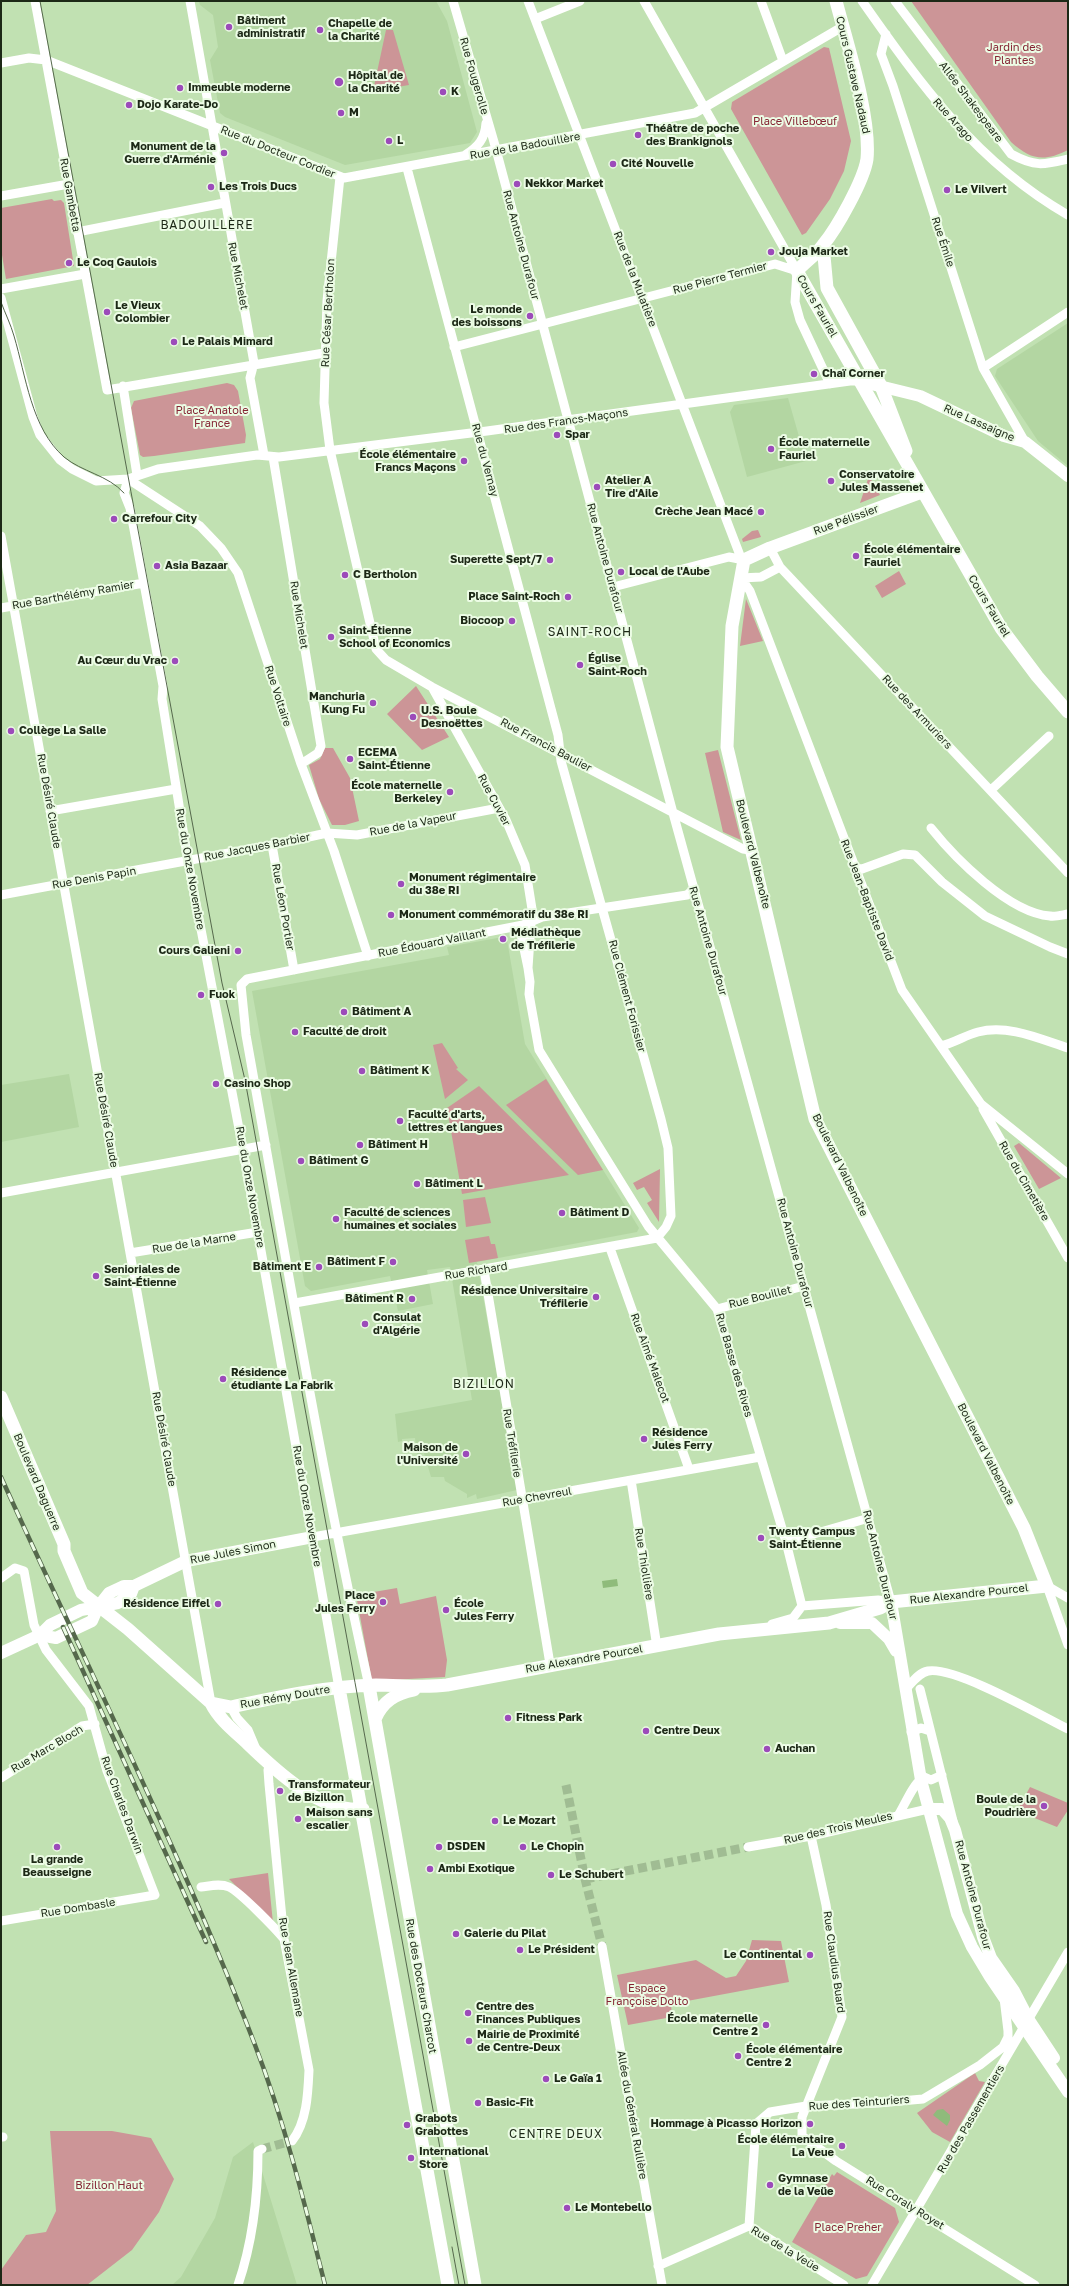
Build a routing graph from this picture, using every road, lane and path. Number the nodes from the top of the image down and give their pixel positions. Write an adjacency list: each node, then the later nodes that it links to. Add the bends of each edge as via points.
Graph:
1 (35, 1): 14 (street, Rue Gambetta)
2 (190, 1): 19 (street, Rue Michelet)
3 (453, 1): 18 (street, Rue Fougerolle)
4 (528, 1): 11 (street, Rue de la Mulatière)
5 (580, 1): 11 (street)
6 (644, 1): 17 (street)
7 (761, 1): 15 (street)
8 (836, 1): 12 (main road, Cours Gustave Nadaud)
9 (862, 1): 13 (street, Rue Arago)
10 (895, 1): 23 (street, Allée Shakespeare, via 1011,154 1023,161 1044,166)
11 (535, 19): 20 (street, Rue de la Mulatière)
12 (842, 27): 15 (street); 31 (main road, Cours Gustave Nadaud, via 868,143 860,185)
13 (886, 34): 29 (street, Rue Arago, via 922,85 983,153 1022,185); 42 (street, Rue Émile, via 881,54 896,93)
14 (46, 60): 16 (street, Rue du Docteur Cordier, via 29,58); 19 (street, Rue du Docteur Cordier); 26 (street, Rue Gambetta)
15 (783, 61): 17 (street)
16 (1, 63)
17 (705, 110): 20 (street, Rue de la Badouillère); 32 (street)
18 (486, 119): 21 (street, Rue Fougerolle); 22 (street, via 482,140 478,146)
19 (211, 125): 25 (street, Rue du Docteur Cordier); 28 (street, Rue Michelet)
20 (580, 136): 21 (street, Rue de la Badouillère); 36 (street, Rue de la Mulatière)
21 (496, 151): 22 (street, Rue de la Badouillère); 38 (street, Rue Antoine Durafour)
22 (461, 157): 24 (street, Rue de la Badouillère)
23 (1068, 159)
24 (407, 168): 25 (street, Rue de la Badouillère); 39 (street, Rue du Vernay)
25 (343, 177): 40 (street, Rue César Bertholon, via 327,300)
26 (68, 184): 27 (street); 30 (street, Rue Gambetta)
27 (1, 196)
28 (224, 203): 30 (street); 41 (street, Rue Michelet)
29 (1068, 215)
30 (77, 232): 33 (street, Rue Gambetta)
31 (823, 245): 32 (main road, Cours Gustave Nadaud); 46 (main road, Cours Fauriel, via 827,288)
32 (797, 271): 36 (street, Rue Pierre Termier, via 775,264); 43 (main road, Cours Fauriel); 44 (street, Cours Fauriel, via 795,302 800,320)
33 (85, 274): 34 (street); 45 (street, Rue Gambetta, via 107,390)
34 (1, 289)
35 (1, 298): 54 (street, via 33,417 50,450 72,469 96,481)
36 (643, 299): 38 (street, Rue Pierre Termier); 47 (street, Rue de la Mulatière)
37 (1068, 312): 42 (street)
38 (542, 325): 39 (street); 48 (street, Rue Antoine Durafour)
39 (454, 347): 49 (street, Rue du Vernay)
40 (324, 353): 41 (street); 51 (street, Rue César Bertholon, via 324,403)
41 (254, 363): 45 (street); 52 (street, Rue Michelet, via 250,378)
42 (982, 368): 50 (street, Rue Émile)
43 (859, 381): 44 (street, Rue des Francs-Maçons); 46 (street); 55 (main road, Cours Fauriel)
44 (830, 384): 47 (street, Rue des Francs-Maçons)
45 (123, 386): 54 (street)
46 (881, 386): 50 (street, Rue Lassaigne, via 920,396 1004,436); 55 (main road, Cours Fauriel)
47 (682, 405): 48 (street, Rue des Francs-Maçons); 58 (street, Rue de la Mulatière)
48 (568, 420): 49 (street, Rue des Francs-Maçons); 62 (street, Rue Antoine Durafour)
49 (477, 432): 51 (street, Rue des Francs-Maçons); 68 (street, Rue du Vernay, via 558,735)
50 (1025, 442): 53 (street, Rue Lassaigne)
51 (330, 450): 52 (street, Rue des Francs-Maçons); 65 (street, Rue Francis Baulier, via 376,649 386,660)
52 (268, 456): 54 (street, via 158,469); 69 (street, Rue Michelet, via 321,746 318,753)
53 (1068, 476)
54 (132, 477): 61 (street, Rue du Onze Novembre, via 124,493 130,508); 69 (street, Rue Voltaire, via 200,526 221,548 238,573)
55 (922, 492): 57 (main road, Rue Pélissier); 66 (main road, Cours Fauriel, via 1001,628)
56 (1, 536): 63 (street, Rue Désiré Claude)
57 (770, 548): 58 (main road, Rue Pélissier); 59 (street, Rue des Armuriers)
58 (742, 559): 60 (main road, Boulevard Valbenoîte); 62 (street, via 729,557)
59 (780, 567): 60 (street, via 761,577); 71 (street, Rue des Armuriers)
60 (741, 578): 78 (main road, Boulevard Valbenoîte, via 732,626 727,747); 80 (street, Rue Jean-Baptiste David, via 750,591)
61 (144, 583): 63 (street, Rue Barthélémy Ramier); 70 (street, Rue du Onze Novembre, via 163,686 162,699)
62 (613, 587): 74 (street, Rue Antoine Durafour)
63 (14, 606): 64 (street, Rue Barthélémy Ramier); 73 (street, Rue Désiré Claude)
64 (1, 608)
65 (432, 687): 68 (street, Rue Francis Baulier); 72 (street, Rue Cuvier)
66 (1068, 712)
67 (1049, 736): 71 (street)
68 (560, 752): 74 (street, Rue Francis Baulier); 85 (street, Rue Clément Forissier)
69 (301, 764): 76 (street, Rue Voltaire)
70 (176, 790): 73 (street); 79 (street, Rue du Onze Novembre)
71 (991, 790): 81 (street, Rue des Armuriers)
72 (499, 808): 76 (street, Rue de la Vapeur, via 357,835); 87 (street, Rue Cuvier, via 525,865)
73 (50, 811): 82 (street, Rue Désiré Claude)
74 (673, 813): 78 (street, Rue Francis Baulier, via 743,849 750,850); 83 (street, Rue Antoine Durafour)
75 (931, 828): 86 (street, via 965,867 1018,904 1039,914)
76 (327, 833): 77 (street, Rue Jacques Barbier); 89 (street, Rue Voltaire)
77 (272, 845): 79 (street, Rue Jacques Barbier); 90 (street, Rue Léon Portier)
78 (752, 847): 121 (main road, Boulevard Valbenoîte, via 815,1119 1024,1528)
79 (188, 861): 82 (street, Rue Denis Papin); 97 (street, Rue du Onze Novembre)
80 (855, 868): 88 (street, via 862,869 903,854 915,855 942,882 985,916); 92 (street, Rue Jean-Baptiste David, via 898,982)
81 (1068, 873)
82 (63, 884): 84 (street, Rue Denis Papin); 98 (street, Rue Désiré Claude)
83 (694, 889): 85 (street, Rue Édouard Vaillant, via 687,895); 107 (street, Rue Antoine Durafour)
84 (1, 895)
85 (603, 909): 87 (street, Rue Édouard Vaillant, via 542,917); 102 (street, Rue Clément Forissier, via 668,1148 671,1216)
86 (1068, 914)
87 (527, 923): 89 (street, Rue Édouard Vaillant); 94 (street, Rue Cuvier, via 529,994)
88 (1068, 954)
89 (368, 956): 90 (street, Rue Édouard Vaillant)
90 (294, 970): 91 (street, Rue Édouard Vaillant, via 247,979)
91 (241, 986): 96 (street, Rue du Onze Novembre, via 246,1035)
92 (941, 1046): 93 (street, via 979,1032 996,1029 1015,1031); 95 (street, Rue Jean-Baptiste David)
93 (1068, 1048)
94 (539, 1050): 102 (street, Rue Basse des Rives)
95 (981, 1104): 99 (street, Rue Jean-Baptiste David); 105 (street, Rue du Cimetière)
96 (266, 1145): 97 (street); 108 (street, Rue du Onze Novembre)
97 (243, 1149): 98 (street); 101 (street, Rue du Onze Novembre)
98 (115, 1171): 100 (street); 104 (street, Rue Désiré Claude)
99 (1068, 1174)
100 (1, 1193)
101 (258, 1232): 104 (street, Rue de la Marne); 117 (street, Rue du Onze Novembre)
102 (657, 1238): 103 (street, Rue Richard); 109 (street, Rue Basse des Rives)
103 (610, 1248): 106 (street, Rue Richard); 112 (street, Rue Aimé Malecot)
104 (130, 1253): 119 (street, Rue Désiré Claude)
105 (1068, 1258)
106 (484, 1270): 108 (street, Rue Richard); 114 (street, Rue Tréfilerie)
107 (804, 1286): 109 (street, Rue Bouillet); 115 (street, Rue Antoine Durafour)
108 (295, 1303): 116 (street, Rue du Onze Novembre)
109 (717, 1308): 111 (street, Rue Basse des Rives)
110 (1, 1398): 125 (main road, Boulevard Daguerre, via 64,1544 64,1551 82,1593)
111 (760, 1457): 112 (street, Rue Chevreul); 118 (street, Rue Basse des Rives)
112 (690, 1469): 113 (street, Rue Chevreul)
113 (630, 1480): 114 (street, Rue Chevreul); 130 (street, Rue Thiollière)
114 (522, 1500): 116 (street, Rue Chevreul); 133 (street, Rue Tréfilerie)
115 (869, 1518): 118 (street); 123 (street, Rue Antoine Durafour)
116 (337, 1533): 117 (street, Rue Chevreul); 134 (street, Rue du Onze Novembre)
117 (313, 1537): 119 (street, Rue Jules Simon); 136 (street, Rue du Onze Novembre)
118 (786, 1542): 124 (street, Rue Basse des Rives)
119 (186, 1560): 125 (street, Rue Jules Simon, via 134,1586 124,1586 109,1593); 139 (street, Rue Désiré Claude)
120 (1, 1578): 128 (street, Rue Charles Darwin, via 15,1568 24,1572 34,1625)
121 (1048, 1586): 122 (street); 123 (main road, Rue Alexandre Pourcel); 129 (street, Boulevard Valbenoîte)
122 (1068, 1598)
123 (891, 1602): 124 (street, Rue Alexandre Pourcel, via 878,1600); 126 (main road, Rue Alexandre Pourcel, via 880,1608); 132 (street, Rue Antoine Durafour)
124 (802, 1606): 127 (street, via 793,1618)
125 (98, 1607): 128 (street, Rue Jules Simon, via 92,1621 56,1638); 139 (main road, Boulevard Daguerre, via 128,1629)
126 (829, 1623): 127 (main road, Rue Alexandre Pourcel); 132 (street, Rue Alexandre Pourcel, via 872,1623 889,1639)
127 (759, 1630): 130 (main road, Rue Alexandre Pourcel, via 719,1634)
128 (40, 1635): 131 (street); 142 (street, Rue Charles Darwin, via 46,1650 89,1706)
129 (1068, 1645)
130 (657, 1647): 133 (main road, Rue Alexandre Pourcel)
131 (1, 1653)
132 (900, 1657): 138 (street, Rue Antoine Durafour)
133 (550, 1664): 135 (main road, Rue Alexandre Pourcel)
134 (369, 1686): 135 (main road, Rue Alexandre Pourcel); 136 (main road, Rue Alexandre Pourcel); 141 (main road, Rue des Docteurs Charcot)
135 (427, 1687): 141 (main road, via 393,1697 380,1709)
136 (339, 1688): 140 (main road, Rue Rémy Doutre); 151 (main road)
137 (920, 1689): 144 (street, Rue Antoine Durafour)
138 (905, 1690): 143 (street, via 923,1673 937,1672 986,1687); 145 (street, Rue Antoine Durafour)
139 (211, 1703): 140 (main road); 146 (main road, Boulevard Daguerre, via 220,1718)
140 (231, 1707): 146 (street, Boulevard Daguerre, via 248,1730)
141 (375, 1719): 178 (main road, Rue des Docteurs Charcot)
142 (95, 1724): 150 (street, Rue Marc Bloch, via 82,1726); 158 (street, Rue Charles Darwin, via 107,1771)
143 (1068, 1729)
144 (930, 1731): 145 (street, via 921,1728); 148 (street, Rue Antoine Durafour)
145 (912, 1732): 149 (street, Rue Antoine Durafour)
146 (258, 1754): 147 (main road, Boulevard Daguerre)
147 (271, 1765): 151 (main road, Boulevard Daguerre, via 285,1778 321,1800 354,1810); 160 (street, Rue Jean Allemane, via 268,1770 269,1784)
148 (942, 1775): 149 (street, via 930,1780); 154 (street, Rue Antoine Durafour)
149 (920, 1777): 152 (street); 153 (street, Rue Antoine Durafour)
150 (1, 1778)
151 (363, 1809): 177 (main road)
152 (899, 1814): 153 (street, Rue des Trois Meules); 155 (street, Rue des Trois Meules)
153 (929, 1814): 154 (street, Rue Antoine Durafour, via 942,1808); 162 (street, Rue Antoine Durafour, via 957,1914)
154 (955, 1830): 166 (street, Rue Antoine Durafour, via 983,1937 991,1958)
155 (811, 1836): 156 (street, Rue des Trois Meules); 170 (street, Rue Claudius Buard, via 826,1905 842,2018)
156 (748, 1847)
157 (201, 1887): 160 (street, via 230,1887)
158 (155, 1894): 159 (street, Rue Dombasle)
159 (1, 1921)
160 (284, 1939): 171 (street, Rue Jean Allemane, via 309,2070 308,2092 299,2132)
161 (602, 1946): 175 (street, Allée du Général Rullière)
162 (972, 1947): 164 (street, Rue Antoine Durafour); 166 (street, via 987,1962 1016,2004)
163 (1068, 1952): 165 (street, Rue des Passementiers)
164 (1004, 1998): 167 (street, Rue Antoine Durafour); 170 (street, Rue des Teinturiers, via 1008,2037 1003,2047 980,2065 923,2098)
165 (1038, 2004): 166 (street); 167 (street, Rue des Passementiers)
166 (1022, 2007): 167 (street, Rue Antoine Durafour)
167 (1026, 2024): 168 (street); 169 (street); 173 (street, Rue des Passementiers)
168 (1068, 2078)
169 (1068, 2092)
170 (806, 2106): 173 (street, Rue Coraly Royet, via 800,2125 805,2139); 174 (street, Rue des Teinturiers, via 770,2112 756,2124)
171 (292, 2141)
172 (262, 2149): 176 (street, via 258,2151 255,2215)
173 (917, 2211): 181 (street, Rue des Passementiers); 182 (street, Rue Coraly Royet)
174 (749, 2226): 175 (street, Rue de la Veüe); 180 (street, Rue de la Veüe)
175 (658, 2266): 179 (street, Allée du Général Rullière)
176 (238, 2285)
177 (448, 2285)
178 (475, 2285)
179 (662, 2285)
180 (844, 2285)
181 (872, 2285)
182 (1034, 2285)

